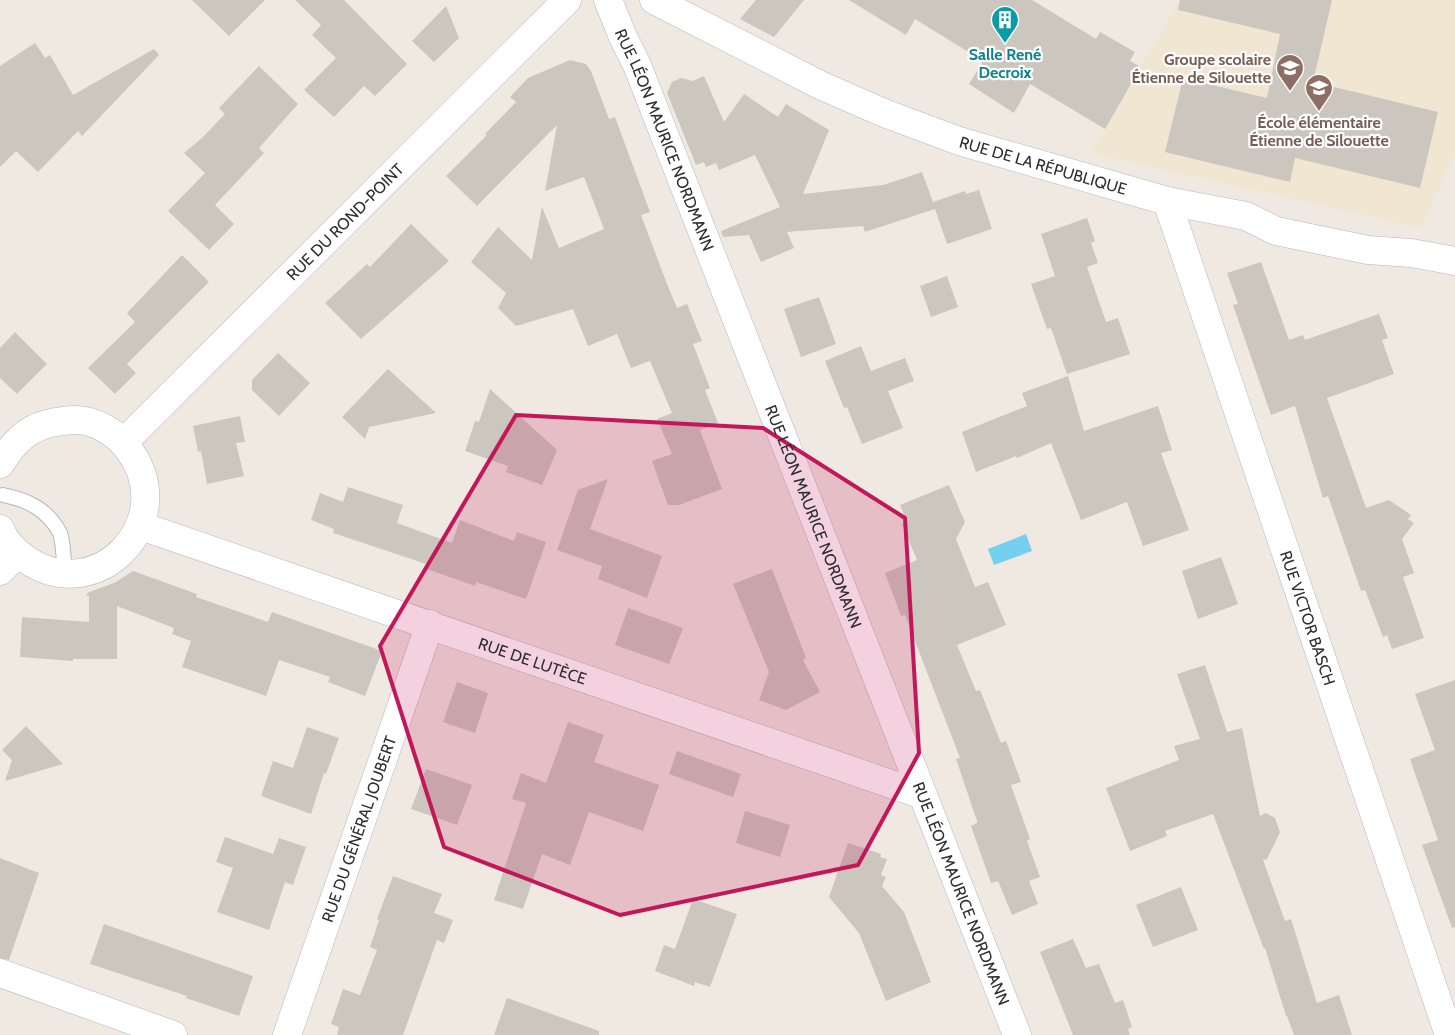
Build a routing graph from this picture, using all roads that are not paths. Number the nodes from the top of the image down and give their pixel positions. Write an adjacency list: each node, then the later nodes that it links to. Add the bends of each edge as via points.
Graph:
1 (567, 0): 6 (street, RUE DU ROND-POINT)
2 (608, 0): 14 (street, RUE LÉON MAURICE NORDMANN, via 637,65)
3 (654, 0): 4 (street, RUE DE LA RÉPUBLIQUE, via 820,85 884,113 959,141)
4 (1167, 201): 5 (street, RUE DE LA RÉPUBLIQUE, via 1246,216 1276,231 1368,250 1412,253); 19 (street, RUE VICTOR BASCH)
5 (1455, 261)
6 (124, 442): 7 (street, via 103,428 79,420 54,421 31,430); 9 (street, via 137,460 144,481 146,504)
7 (4, 448)
8 (3, 495): 11 (lane, via 41,509 60,534)
9 (141, 526): 12 (street, via 128,546 109,563 86,572 62,574); 13 (street, RUE DE LUTÈCE)
10 (0, 529): 12 (street)
11 (64, 561)
12 (9, 562)
13 (430, 624): 14 (street, RUE DE LUTÈCE); 17 (street, RUE DU GÉNÉRAL JOUBERT)
14 (923, 795): 18 (street, RUE LÉON MAURICE NORDMANN)
15 (0, 973): 16 (street)
16 (173, 1035)
17 (287, 1035)
18 (1017, 1035)
19 (1449, 1035)

